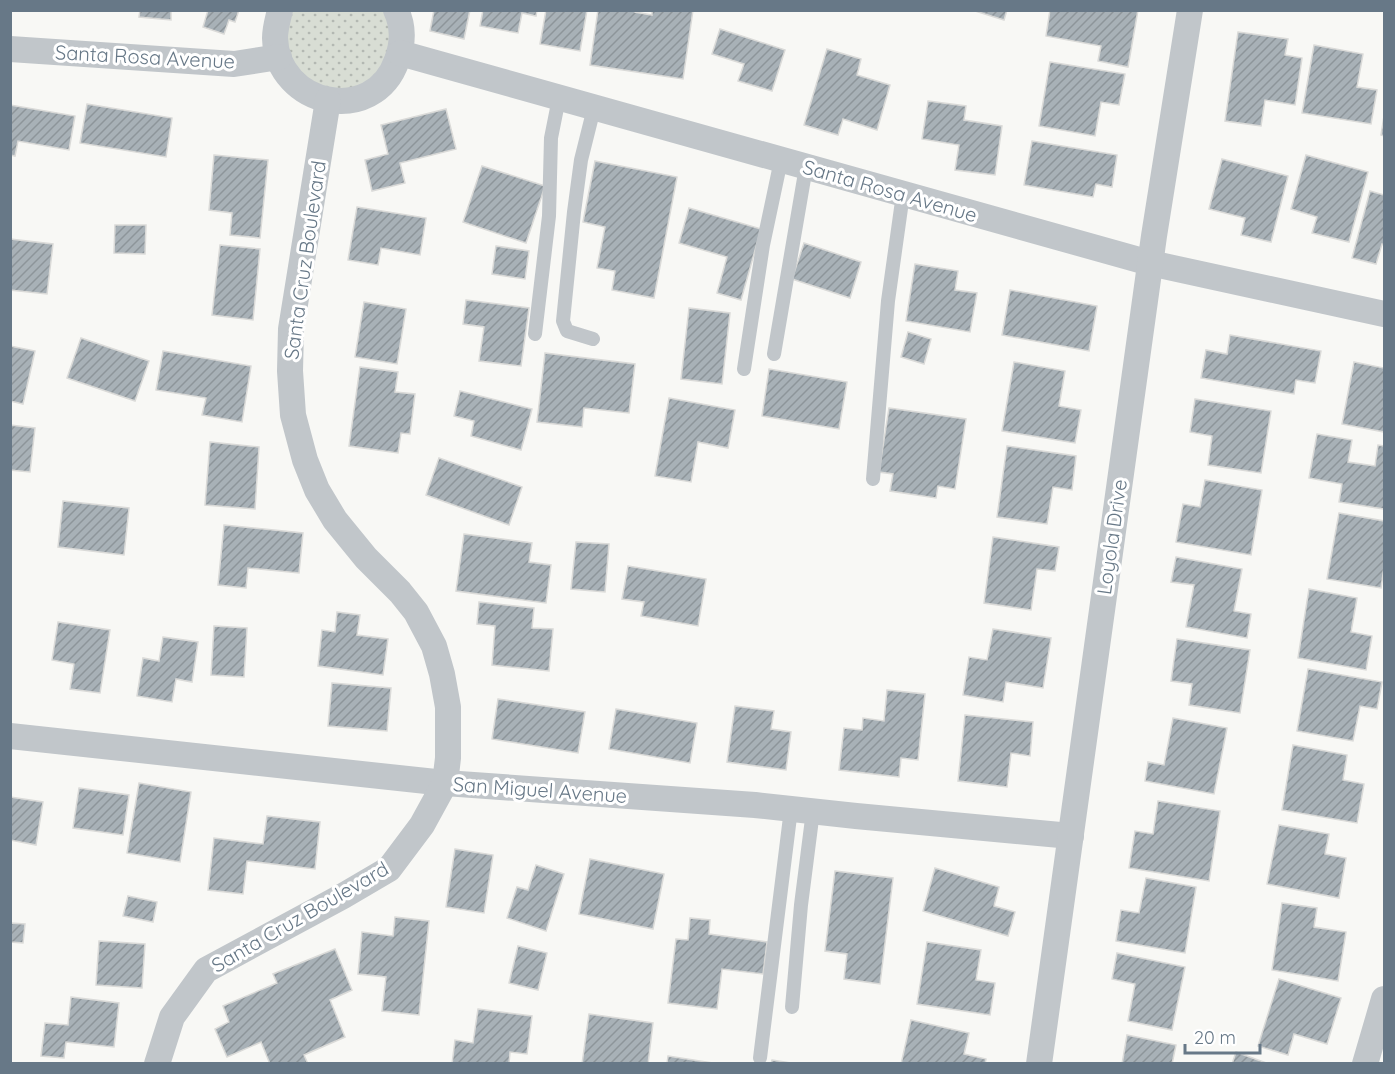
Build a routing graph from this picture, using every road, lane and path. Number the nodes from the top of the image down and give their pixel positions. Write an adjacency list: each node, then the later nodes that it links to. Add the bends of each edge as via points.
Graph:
1 (280, 10): 6 (street, via 275,38)
2 (396, 10): 5 (street, via 402,28)
3 (1190, 10): 13 (street, Loyola Drive)
4 (10, 49): 6 (street, Santa Rosa Avenue, via 234,64)
5 (400, 54): 7 (street, Santa Rosa Avenue); 8 (street, via 386,80 374,91 345,101)
6 (279, 57): 8 (street, via 284,70 298,85)
7 (559, 98): 9 (street, Santa Rosa Avenue); 15 (lane, via 551,138 549,216)
8 (328, 100): 21 (street, Santa Cruz Boulevard, via 291,329 293,415 316,490 366,558 416,612 434,646 448,707)
9 (594, 108): 10 (street, Santa Rosa Avenue); 16 (lane, via 581,160 563,321 567,331)
10 (781, 160): 11 (street, Santa Rosa Avenue); 18 (lane)
11 (806, 167): 12 (street, Santa Rosa Avenue); 17 (lane)
12 (903, 194): 13 (street, Santa Rosa Avenue); 19 (lane, via 888,301)
13 (1150, 262): 14 (street, Santa Rosa Avenue); 23 (street, Loyola Drive)
14 (1384, 314)
15 (535, 334)
16 (593, 339)
17 (774, 354)
18 (744, 369)
19 (873, 479)
20 (10, 736): 21 (street, San Miguel Avenue)
21 (445, 783): 22 (street, San Miguel Avenue); 27 (street, Santa Cruz Boulevard, via 422,825 389,868 206,970 172,1017)
22 (802, 810): 23 (street, San Miguel Avenue); 25 (lane, via 801,905); 26 (lane)
23 (1071, 836): 28 (street, Loyola Drive)
24 (1384, 999): 29 (street)
25 (792, 1007)
26 (760, 1058)
27 (157, 1064)
28 (1039, 1064)
29 (1365, 1064)

